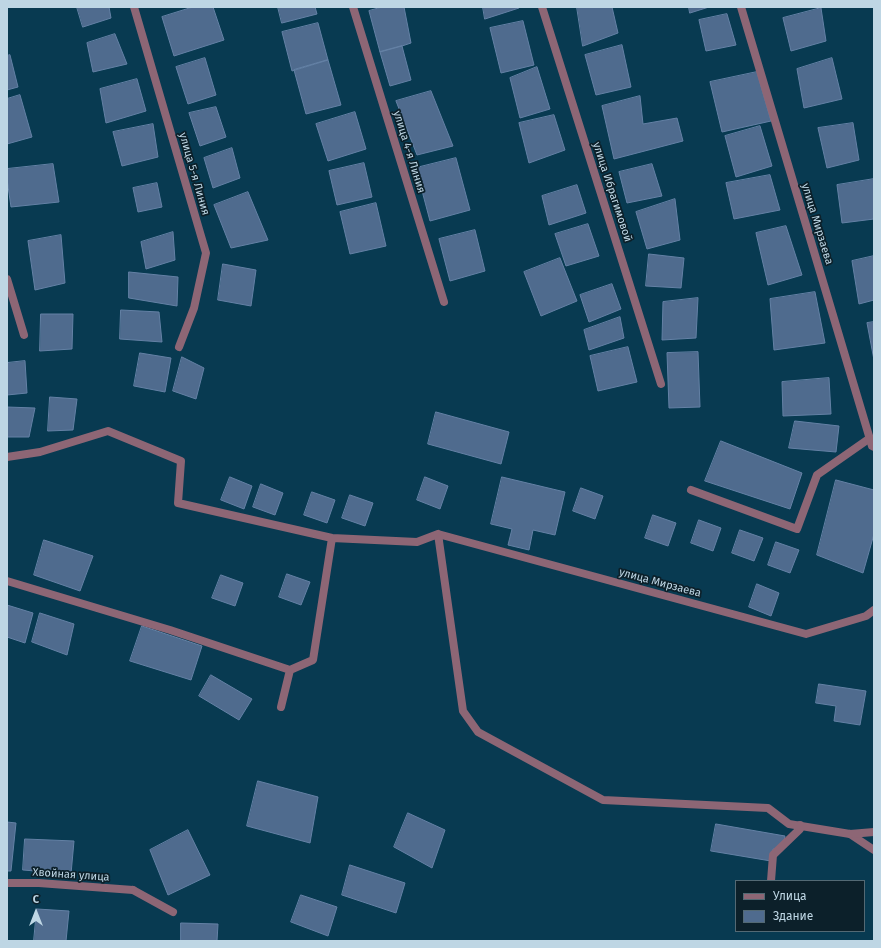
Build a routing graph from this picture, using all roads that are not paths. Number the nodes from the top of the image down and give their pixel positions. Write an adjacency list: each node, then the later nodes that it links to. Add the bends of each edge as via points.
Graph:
1 (134, 7): 8 (street, улица 5-я Линия, via 206,253 194,308)
2 (353, 7): 6 (street, улица 4-я Линия)
3 (542, 7): 9 (street, улица Ибрагимовой)
4 (741, 7): 10 (street, улица Мирзаева)
5 (7, 280): 7 (street)
6 (444, 302)
7 (24, 335)
8 (179, 347)
9 (661, 384)
10 (870, 438): 11 (street, улица Мирзаева); 13 (street, via 817,475 797,528)
11 (874, 447)
12 (7, 457): 15 (street, via 40,452 108,432 182,461 178,504)
13 (692, 490)
14 (438, 534): 15 (street, via 417,542); 17 (street, улица Мирзаева, via 806,634 866,616); 20 (street, via 463,711 478,732 603,800 768,808 789,824)
15 (332, 538): 18 (street, via 313,660)
16 (7, 581): 18 (street, via 170,630)
17 (874, 610)
18 (290, 670): 19 (street)
19 (281, 707)
20 (800, 825): 22 (street); 24 (street, via 800,829 773,855)
21 (874, 832): 22 (street)
22 (850, 834): 23 (street)
23 (874, 850)
24 (772, 880)
25 (7, 883): 26 (street, Хвойная улица, via 133,890)
26 (173, 912)

